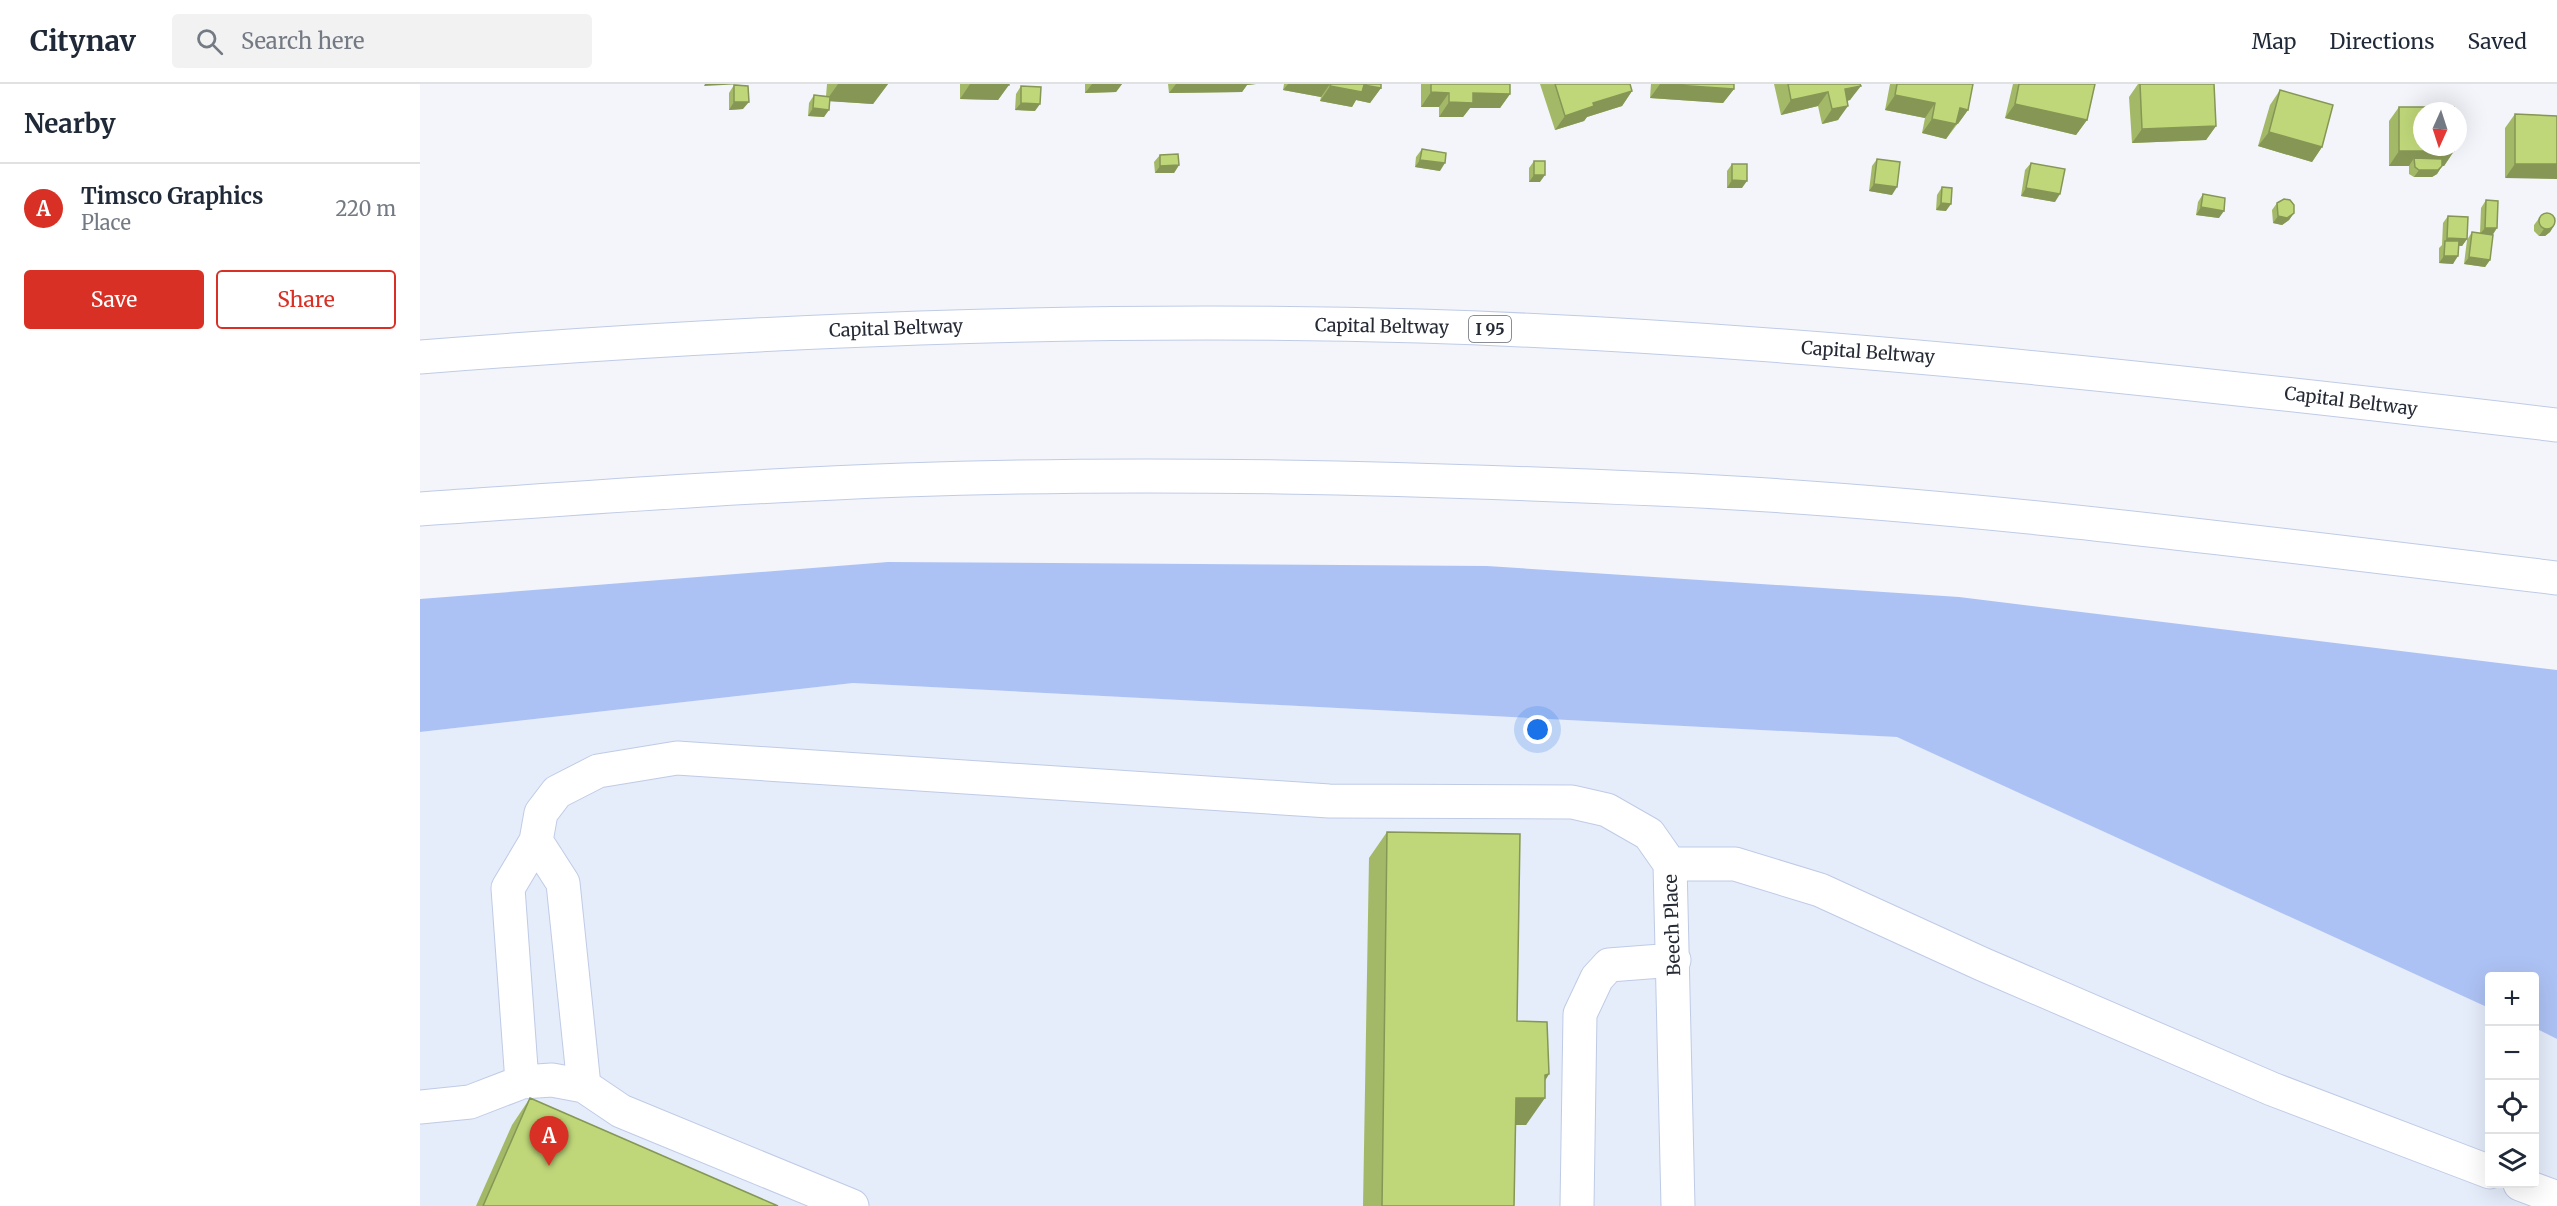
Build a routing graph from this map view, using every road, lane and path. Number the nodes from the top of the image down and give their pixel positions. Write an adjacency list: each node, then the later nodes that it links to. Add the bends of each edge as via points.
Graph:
1 (420, 357): 2 (main road, Capital Beltway / I 95, via 650,339 899,327 1149,323 1418,326 1671,337 1947,358)
2 (2557, 425)
3 (420, 508): 4 (main road, via 906,480 1413,480 1663,489 1942,510)
4 (2557, 578)
5 (536, 841): 6 (main road, Beech Place, via 541,813 557,792 598,771 677,758 1329,801 1572,802 1607,810 1649,834); 8 (main road, Beech Place, via 508,888); 9 (main road, via 563,883)
6 (1670, 864): 7 (main road, Beech Place); 11 (main road, via 1735,864 1820,890 2272,1089)
7 (1674, 960): 15 (main road, via 1609,965 1597,978 1580,1014); 16 (main road, Beech Place)
8 (522, 1082): 9 (main road, via 552,1080); 10 (main road, via 470,1102)
9 (584, 1086): 14 (main road, via 621,1111)
10 (420, 1107)
11 (2485, 1170)
12 (2531, 1188): 13 (main road)
13 (2557, 1198)
14 (852, 1206)
15 (1577, 1206)
16 (1678, 1206)

